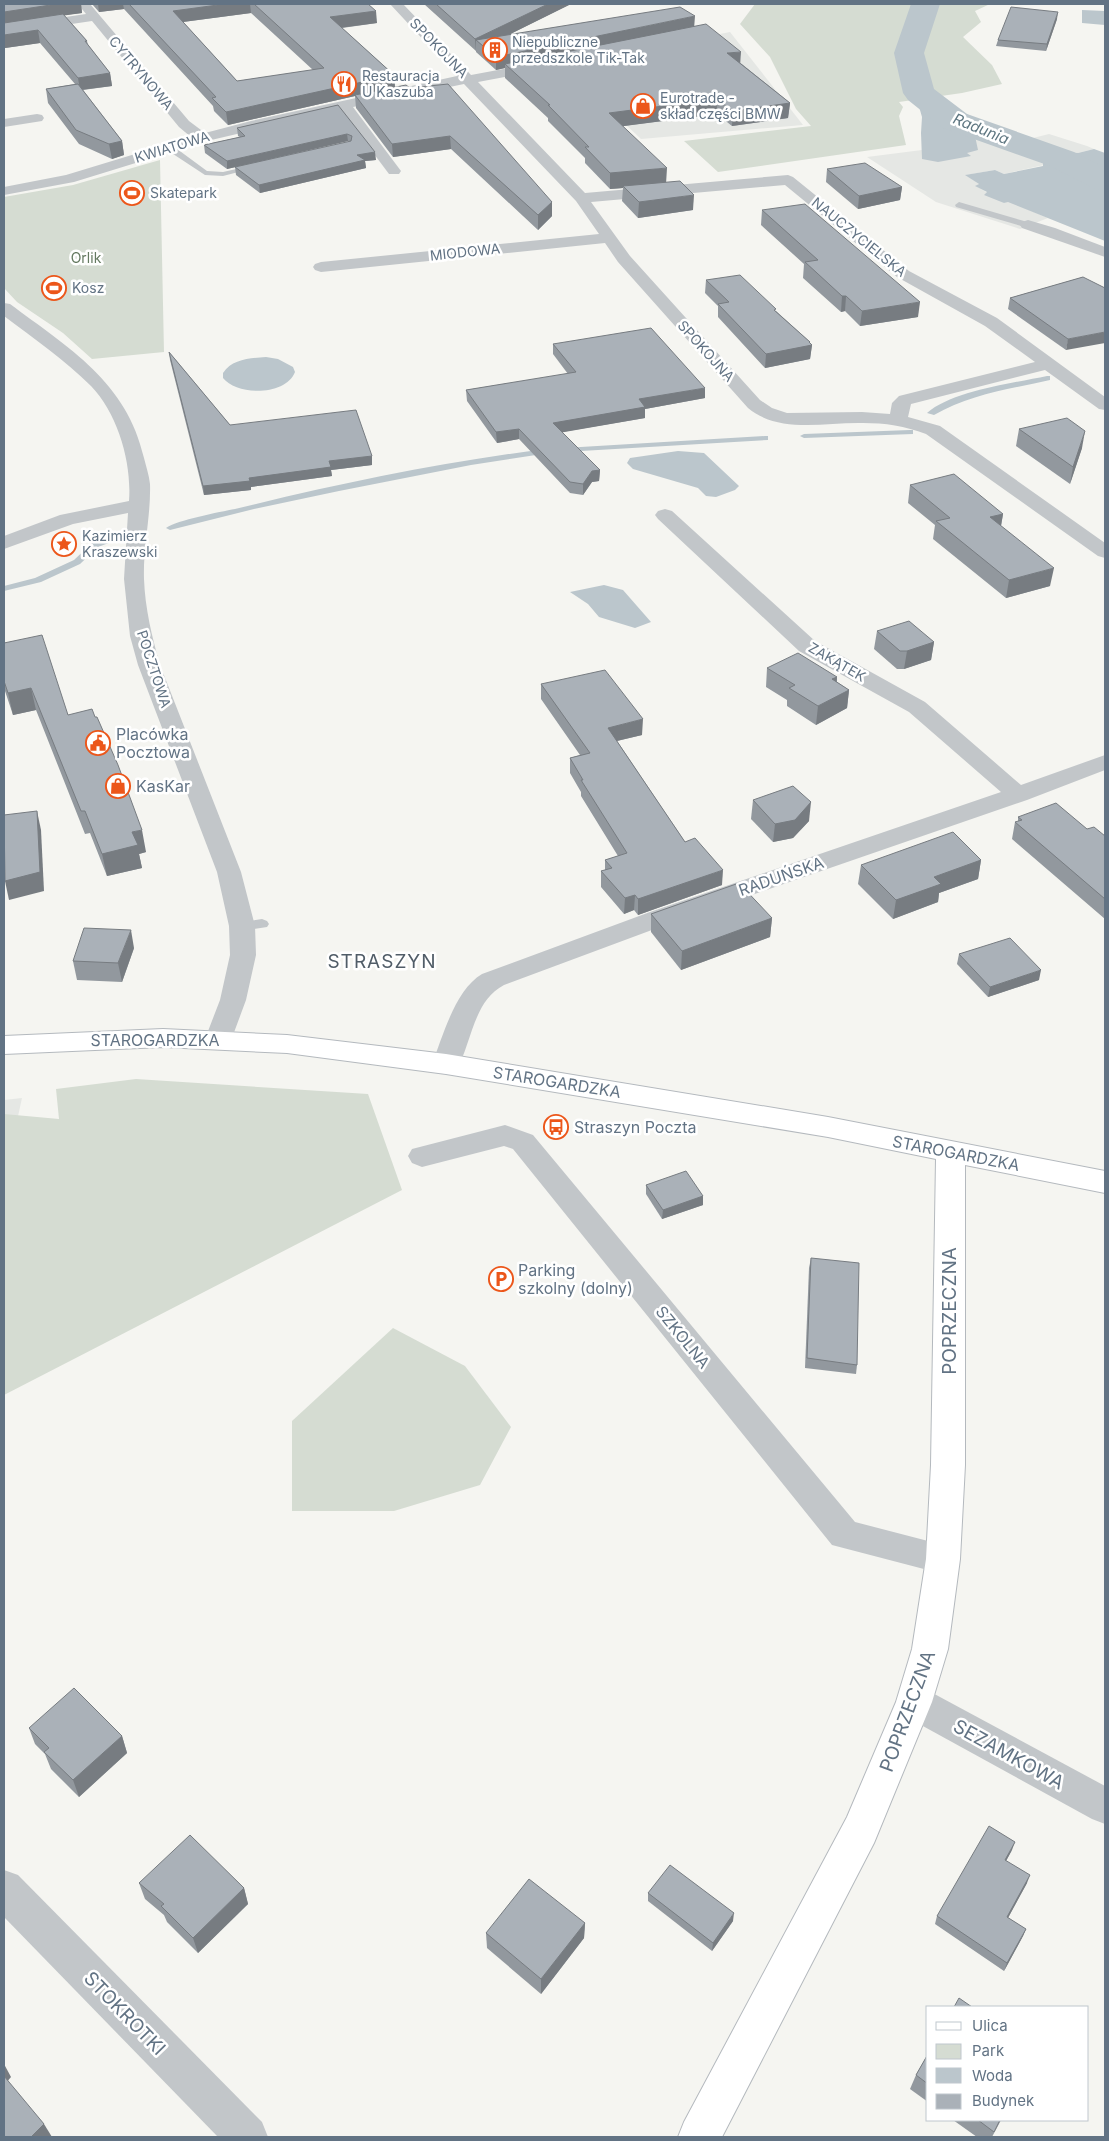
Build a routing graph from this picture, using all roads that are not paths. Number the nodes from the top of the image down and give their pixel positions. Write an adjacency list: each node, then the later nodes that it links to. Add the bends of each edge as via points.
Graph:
1 (84, 4): 3 (street, CYTRYNOWA)
2 (396, 4): 6 (street, SPOKOJNA)
3 (94, 17): 4 (street); 10 (street, CYTRYNOWA, via 184,124)
4 (4, 30)
5 (557, 63): 6 (street, KWIATOWA)
6 (469, 79): 7 (street, KWIATOWA); 15 (street, SPOKOJNA)
7 (341, 105): 10 (street, KWIATOWA); 13 (street)
8 (37, 118): 9 (street)
9 (4, 123)
10 (202, 138): 11 (street, KWIATOWA)
11 (170, 148): 12 (lane, via 205,173 223,174); 14 (street, KWIATOWA, via 69,179)
12 (262, 165)
13 (394, 171)
14 (4, 191)
15 (581, 198): 18 (street, SPOKOJNA); 22 (street, NAUCZYCIELSKA, via 788,180 903,274 991,322)
16 (960, 205): 17 (lane)
17 (1028, 225): 19 (street)
18 (608, 238): 20 (street, MIODOWA); 24 (street, SPOKOJNA, via 762,411 787,419)
19 (1105, 252)
20 (321, 266)
21 (4, 308): 25 (street, POCZTOWA, via 99,384 124,422 131,442 140,483)
22 (1048, 364): 23 (street, NAUCZYCIELSKA); 24 (street, via 905,400 901,403)
23 (1105, 405)
24 (898, 419): 28 (street, SPOKOJNA, via 933,430)
25 (139, 505): 27 (street, via 67,519); 31 (street, POCZTOWA, via 134,580 141,636 252,925 233,1000)
26 (665, 516): 30 (street, ZAKĄTEK, via 807,646 918,707)
27 (4, 543)
28 (1105, 552)
29 (1105, 762): 30 (street, RADUŃSKA)
30 (1019, 795): 33 (street, RADUŃSKA, via 511,972 478,992)
31 (219, 1039): 32 (main road, STAROGARDZKA, via 163,1038); 33 (main road, STAROGARDZKA)
32 (4, 1046)
33 (446, 1064): 34 (main road, STAROGARDZKA, via 828,1128)
34 (951, 1152): 36 (main road, STAROGARDZKA); 37 (main road, POPRZECZNA, via 948,1465)
35 (422, 1156): 37 (street, SZKOLNA, via 505,1135 523,1142 844,1534)
36 (1105, 1182)
37 (943, 1559): 38 (main road, POPRZECZNA, via 930,1649)
38 (914, 1702): 39 (street, SEZAMKOWA); 42 (main road, POPRZECZNA, via 861,1830)
39 (1105, 1806)
40 (4, 1889): 41 (street, STOKROTKI)
41 (247, 2137)
42 (700, 2137)

